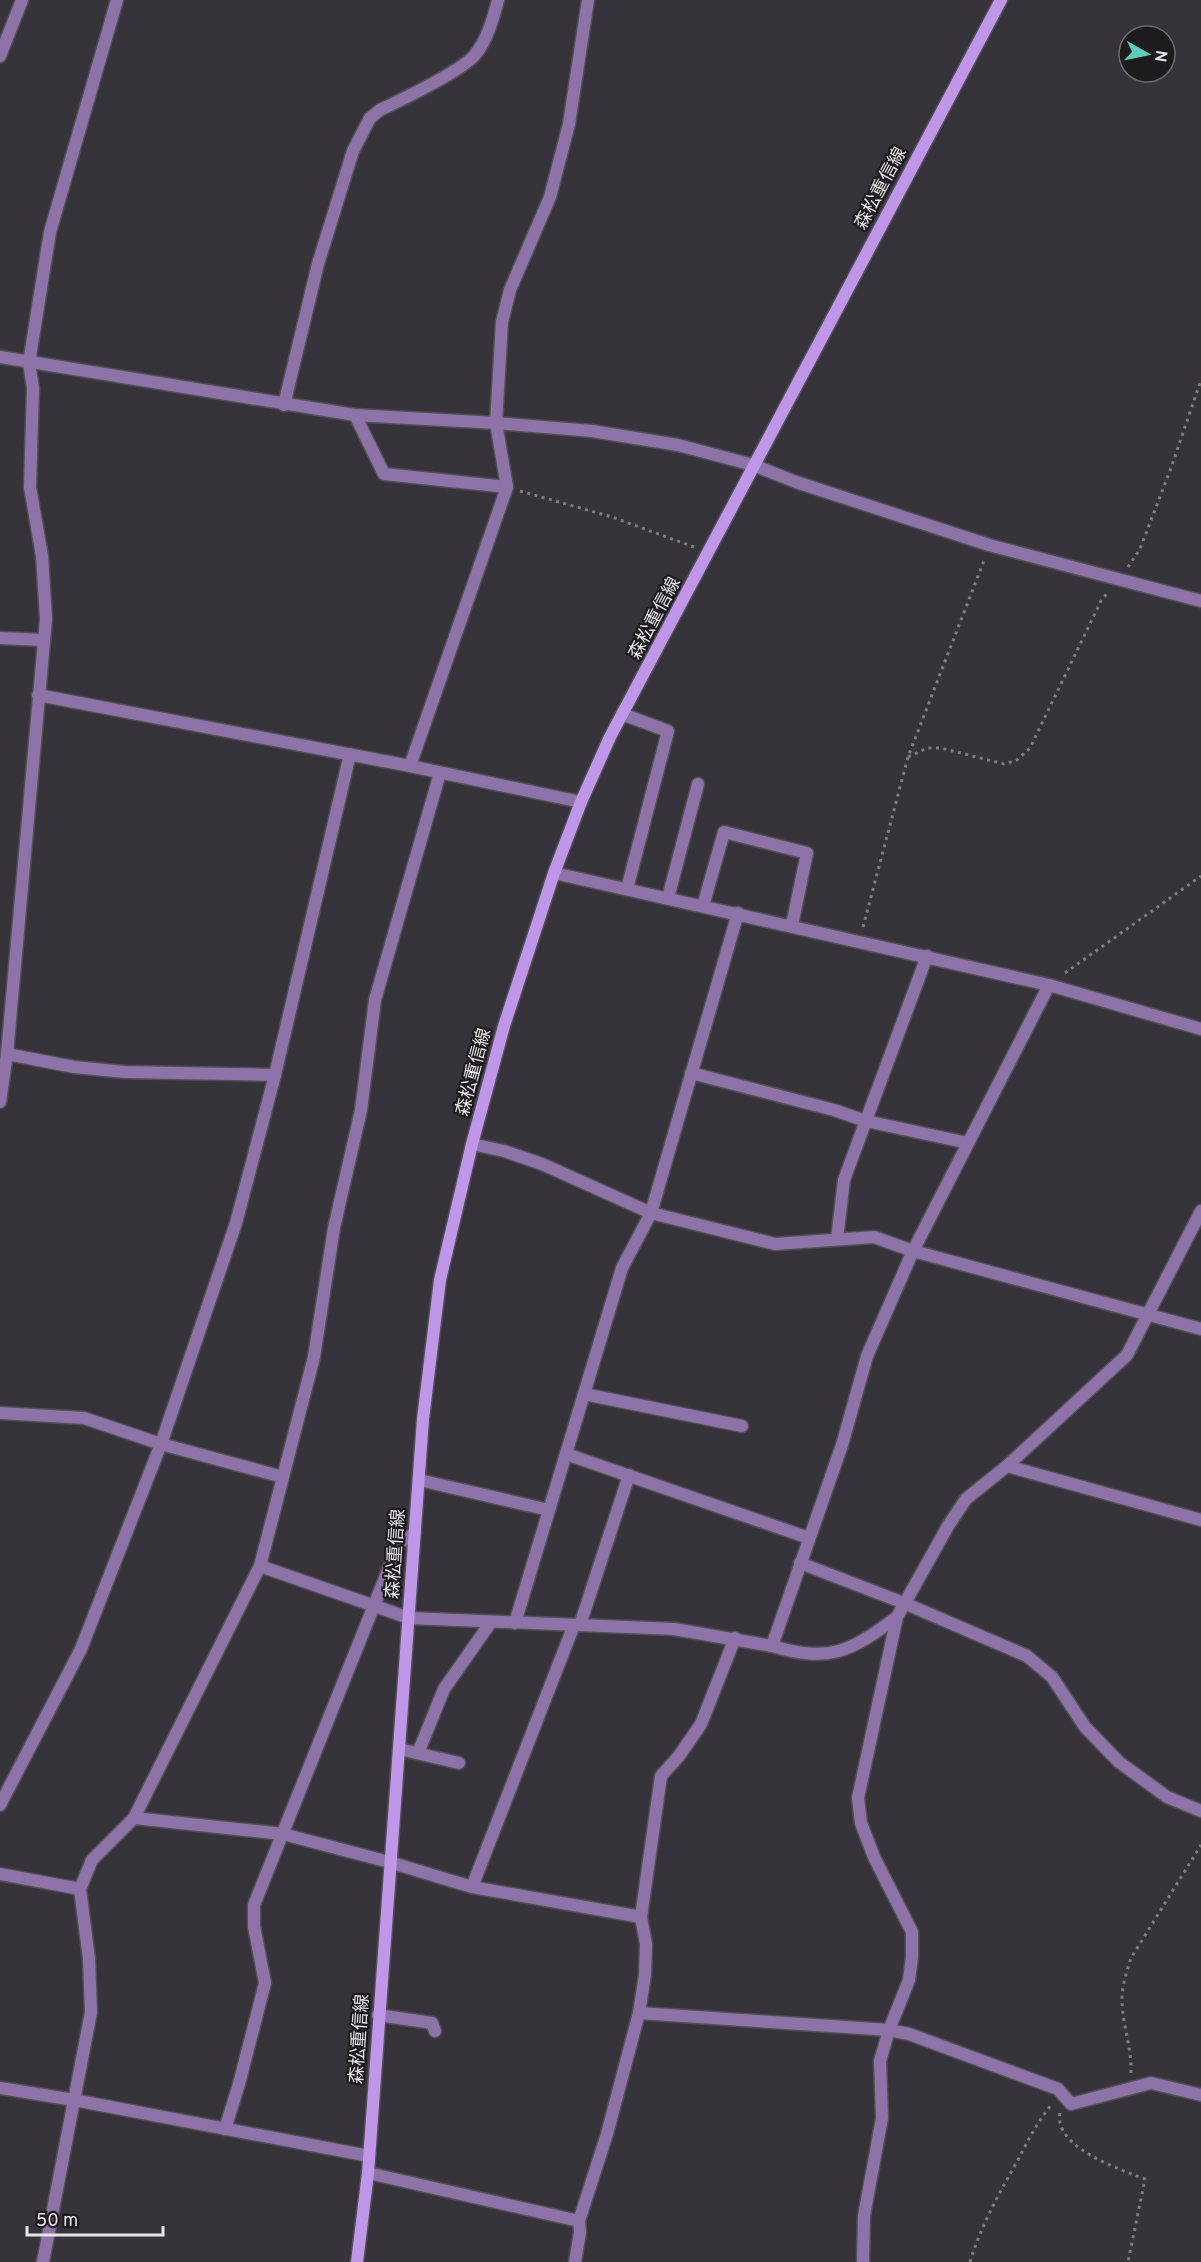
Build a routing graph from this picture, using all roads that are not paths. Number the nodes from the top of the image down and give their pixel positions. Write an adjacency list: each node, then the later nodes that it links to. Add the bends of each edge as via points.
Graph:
1 (22, 0): 6 (street)
2 (117, 0): 8 (street, via 50,232)
3 (498, 0): 9 (street, via 486,37 473,57 370,118 353,151 318,264)
4 (588, 0): 11 (street, via 569,124 553,186 510,290 502,322)
5 (1001, 0): 12 (main road, 森松重信線)
6 (0, 56)
7 (0, 357): 8 (street)
8 (29, 363): 9 (street); 16 (street, via 33,388 30,487 45,583)
9 (284, 405): 10 (street)
10 (354, 415): 11 (street); 13 (street, via 384,474)
11 (496, 423): 12 (street, via 592,431 678,445); 13 (street)
12 (753, 465): 14 (street, via 989,545); 18 (main road, 森松重信線)
13 (507, 487): 20 (street)
14 (1201, 601)
15 (0, 638): 16 (street)
16 (44, 640): 17 (street)
17 (39, 694): 19 (street); 33 (street)
18 (622, 714): 23 (main road, 森松重信線); 25 (street, via 668,731)
19 (350, 754): 20 (street); 35 (street)
20 (410, 766): 21 (street)
21 (440, 773): 23 (street); 53 (street, via 375,1000 361,1110 334,1228 314,1357)
22 (698, 784): 26 (street)
23 (581, 802): 24 (main road, 森松重信線)
24 (554, 873): 25 (street); 39 (main road, 森松重信線, via 504,1026)
25 (627, 889): 26 (street)
26 (668, 898): 27 (street)
27 (703, 906): 28 (street); 29 (street, via 724,832 807,853)
28 (738, 913): 29 (street); 34 (street)
29 (792, 925): 30 (street)
30 (927, 956): 31 (street); 37 (street)
31 (1049, 985): 32 (street); 38 (street)
32 (1201, 1029)
33 (7, 1054): 35 (street, via 125,1072); 36 (street)
34 (691, 1073): 37 (street); 41 (street)
35 (275, 1075): 49 (street, via 236,1223)
36 (0, 1095)
37 (866, 1122): 38 (street); 42 (street, via 844,1180)
38 (968, 1143): 43 (street)
39 (472, 1144): 41 (street, via 542,1164); 54 (main road, 森松重信線, via 440,1280)
40 (1201, 1211): 44 (street)
41 (651, 1213): 42 (street, via 776,1244); 46 (street, via 622,1268)
42 (837, 1239): 43 (street, via 874,1237)
43 (913, 1251): 44 (street); 58 (street, via 867,1356 842,1445)
44 (1147, 1314): 45 (street); 51 (street, via 1127,1355)
45 (1201, 1329)
46 (584, 1394): 48 (street); 50 (street)
47 (0, 1413): 49 (street, via 84,1418)
48 (742, 1426)
49 (161, 1444): 53 (street); 73 (street, via 81,1649)
50 (566, 1454): 52 (street); 55 (street)
51 (1007, 1466): 56 (street); 61 (street, via 966,1499)
52 (629, 1475): 58 (street); 67 (street)
53 (283, 1477): 60 (street)
54 (419, 1480): 55 (street); 57 (main road, 森松重信線)
55 (549, 1510): 66 (street)
56 (1201, 1520)
57 (415, 1533): 62 (street, via 399,1543); 64 (main road, 森松重信線)
58 (809, 1538): 59 (street)
59 (800, 1563): 61 (street); 69 (street)
60 (260, 1566): 62 (street); 75 (street)
61 (904, 1603): 63 (street); 74 (street, via 1027,1656 1052,1677 1086,1727 1119,1762 1167,1797)
62 (375, 1606): 64 (street); 76 (street)
63 (897, 1617): 69 (street, via 867,1640 834,1654 816,1655); 84 (street, via 858,1798 861,1823 874,1857 912,1932 909,1980)
64 (409, 1618): 65 (street); 70 (main road, 森松重信線)
65 (491, 1622): 66 (street); 71 (street, via 444,1689)
66 (515, 1623): 67 (street)
67 (577, 1625): 68 (street, via 674,1629); 79 (street)
68 (735, 1638): 69 (street); 81 (street, via 701,1724 661,1776)
69 (772, 1646)
70 (399, 1749): 71 (street); 77 (main road, 森松重信線)
71 (418, 1753): 72 (street)
72 (459, 1762)
73 (0, 1805)
74 (1201, 1811)
75 (134, 1818): 76 (street); 80 (street, via 92,1860)
76 (283, 1834): 77 (street); 89 (street, via 254,1905 265,1983)
77 (389, 1862): 79 (street); 83 (main road, 森松重信線)
78 (0, 1874): 80 (street)
79 (472, 1887): 81 (street)
80 (80, 1889): 88 (street, via 91,2012)
81 (641, 1917): 82 (street, via 646,1944)
82 (639, 2013): 84 (street); 92 (street)
83 (378, 2015): 85 (street, via 432,2023); 90 (main road, 森松重信線)
84 (889, 2030): 87 (street, via 1058,2090 1071,2104 1151,2083); 96 (street, via 880,2061 882,2118 864,2216)
85 (435, 2031)
86 (0, 2088): 88 (street)
87 (1201, 2095)
88 (75, 2100): 89 (street); 93 (street)
89 (225, 2129): 90 (street)
90 (369, 2156): 91 (main road, 森松重信線)
91 (368, 2174): 92 (street); 94 (main road, 森松重信線)
92 (579, 2221): 95 (street)
93 (43, 2262)
94 (357, 2262)
95 (575, 2262)
96 (863, 2262)

